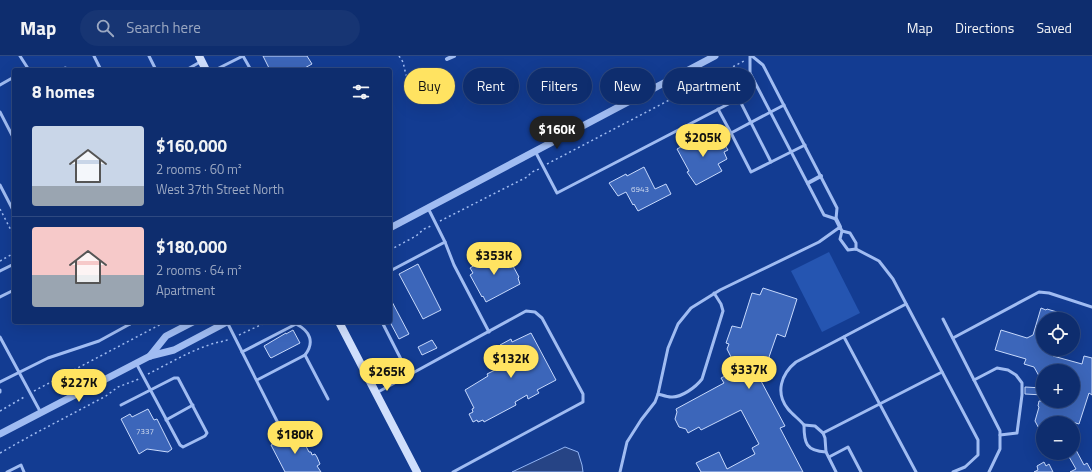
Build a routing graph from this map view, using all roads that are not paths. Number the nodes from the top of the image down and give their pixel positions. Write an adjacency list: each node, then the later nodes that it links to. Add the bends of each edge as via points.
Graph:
1 (20, 56): 10 (lane)
2 (94, 56): 11 (lane)
3 (149, 56): 12 (lane)
4 (243, 56): 15 (lane); 16 (lane)
5 (454, 56): 9 (street)
6 (715, 56): 27 (street)
7 (751, 57): 19 (lane, via 763,65); 22 (lane, via 750,73)
8 (200, 59): 13 (lane); 14 (main road)
9 (447, 59)
10 (26, 68)
11 (100, 68)
12 (154, 68)
13 (189, 68)
14 (205, 68)
15 (219, 68)
16 (250, 68)
17 (12, 78): 18 (lane)
18 (0, 85)
19 (784, 105): 22 (lane); 26 (lane)
20 (718, 109): 23 (lane, via 739,100); 24 (lane); 27 (lane, via 557,193)
21 (0, 112): 25 (lane)
22 (771, 112): 23 (lane); 28 (lane)
23 (751, 122): 24 (lane); 29 (lane)
24 (731, 133): 29 (lane, via 751,172)
25 (12, 135)
26 (805, 145): 28 (lane); 30 (lane)
27 (535, 151): 34 (street)
28 (791, 152): 29 (lane); 31 (lane)
29 (772, 162)
30 (821, 176): 31 (street); 35 (lane, via 837,208)
31 (808, 183): 35 (lane, via 824,215)
32 (0, 185): 33 (lane)
33 (12, 208)
34 (428, 208): 36 (street); 38 (lane)
35 (836, 219): 37 (street)
36 (392, 227)
37 (841, 229): 39 (lane, via 850,233 856,243); 39 (lane, via 840,239 848,250); 44 (lane)
38 (445, 242): 41 (lane); 55 (lane, via 454,265)
39 (856, 249): 46 (lane, via 879,261 893,279)
40 (12, 265): 42 (lane)
41 (392, 270)
42 (0, 271)
43 (12, 291): 45 (lane)
44 (714, 293): 71 (lane, via 691,308 678,324 668,348); 71 (lane, via 723,311 702,379 696,386 677,396)
45 (0, 297)
46 (906, 304): 57 (lane); 63 (lane)
47 (1092, 307): 58 (lane, via 1039,292)
48 (943, 319): 58 (lane)
49 (127, 324): 64 (lane, via 99,340 48,358)
50 (189, 324): 61 (street, via 166,336)
51 (223, 324): 61 (street, via 174,350)
52 (228, 324): 59 (lane)
53 (340, 324): 70 (main road)
54 (383, 324): 65 (lane)
55 (489, 332): 65 (lane); 88 (lane, via 526,311 535,312 542,318 583,394 583,402)
56 (0, 337): 64 (lane)
57 (844, 337): 73 (lane); 79 (lane, via 796,362 784,375 781,396)
58 (953, 338): 67 (lane)
59 (242, 352): 60 (lane, via 296,324 304,328 310,338 310,348); 66 (lane)
60 (305, 355): 66 (lane); 72 (lane)
61 (150, 356): 62 (street)
62 (136, 363): 69 (lane); 76 (street)
63 (942, 372): 73 (lane); 93 (lane, via 978,440 978,454 965,467)
64 (19, 373): 68 (lane); 76 (lane)
65 (409, 375): 70 (lane)
66 (257, 380): 78 (lane)
67 (974, 380): 82 (lane); 82 (lane, via 997,368 1008,370 1022,383 1017,433)
68 (0, 382)
69 (151, 390): 74 (lane); 75 (lane, via 178,378); 77 (lane)
70 (376, 393): 87 (main road)
71 (658, 394): 89 (lane, via 627,442)
72 (328, 399)
73 (879, 404): 80 (lane); 92 (lane)
74 (121, 405)
75 (193, 405): 77 (lane); 77 (lane, via 207,433 205,436 180,445)
76 (41, 413): 81 (street)
77 (166, 420)
78 (279, 425)
79 (804, 425): 80 (lane, via 815,426); 83 (lane, via 804,438 808,447 818,452)
80 (823, 433): 83 (lane)
81 (0, 434)
82 (1000, 435): 94 (lane, via 1000,449)
83 (826, 452): 84 (lane)
84 (829, 457): 90 (lane); 91 (lane, via 848,447)
85 (7, 472): 86 (lane, via 21,465)
86 (24, 472)
87 (417, 472)
88 (452, 472)
89 (620, 472)
90 (836, 472)
91 (862, 472)
92 (916, 472)
93 (953, 472)
94 (989, 472)

